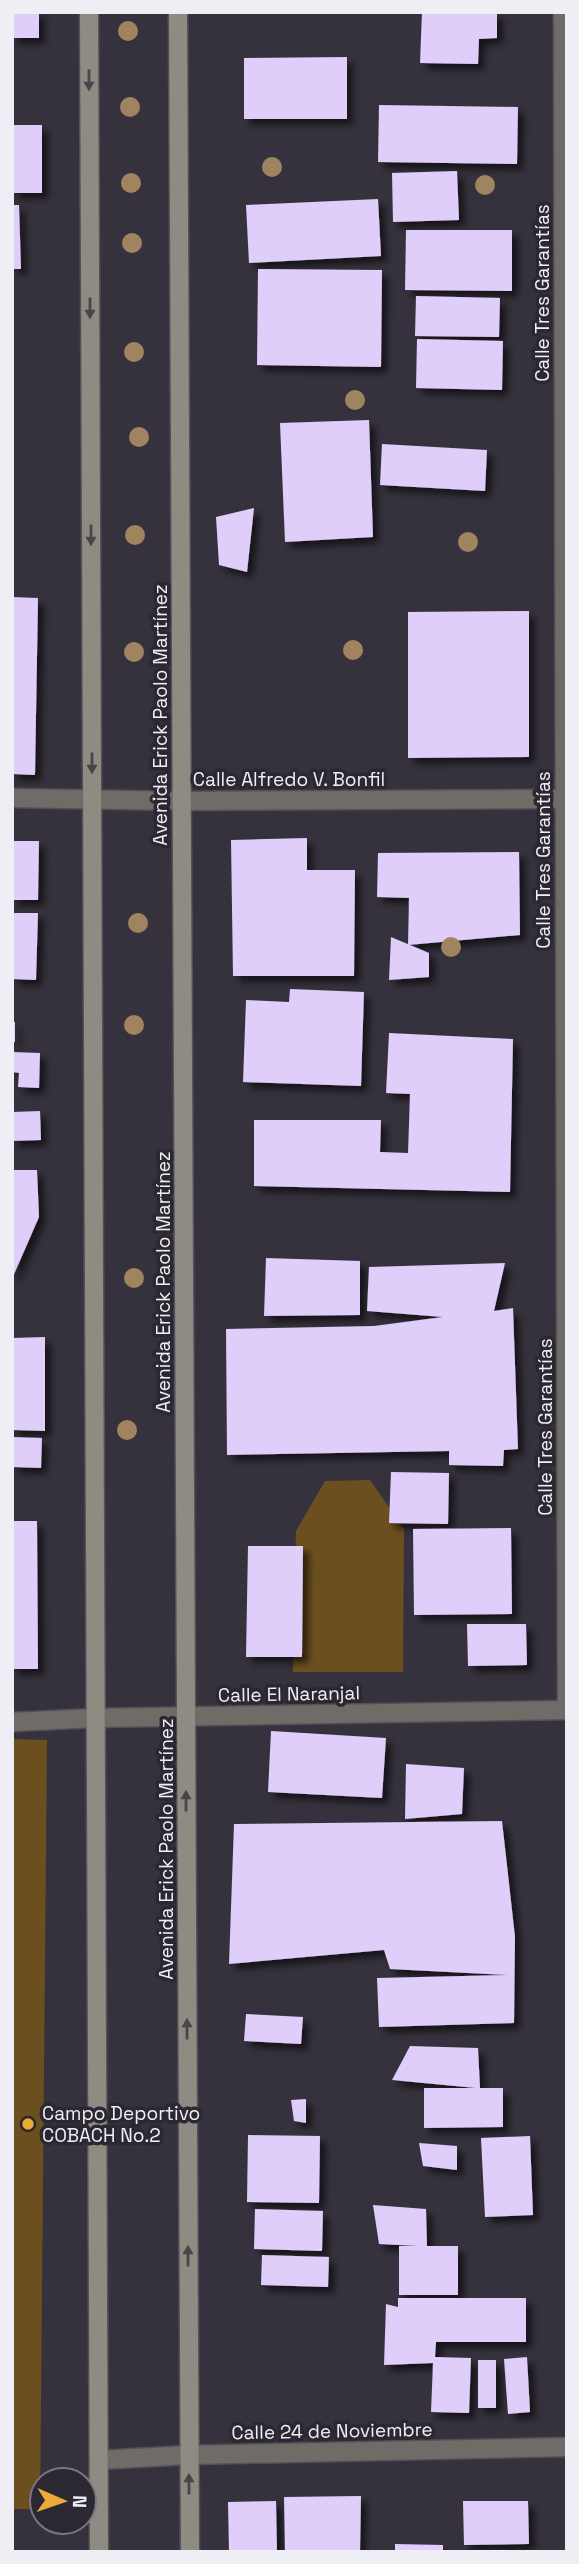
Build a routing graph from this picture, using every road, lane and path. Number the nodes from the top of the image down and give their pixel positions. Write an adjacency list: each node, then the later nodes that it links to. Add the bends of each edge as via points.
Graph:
1 (89, 12): 5 (main road, one-way to 5)
2 (178, 12): 7 (main road, Avenida Erick Paolo Martínez)
3 (563, 12): 6 (street, Calle Tres Garantías)
4 (12, 798): 5 (street, Calle Alfredo V. Bonfil)
5 (92, 798): 7 (street, Calle Alfredo V. Bonfil); 10 (main road)
6 (565, 799): 7 (street, Calle Alfredo V. Bonfil); 8 (street, Calle Tres Garantías)
7 (181, 801): 9 (main road, Avenida Erick Paolo Martínez)
8 (567, 1709): 9 (street, Calle El Naranjal)
9 (186, 1717): 10 (street, Calle El Naranjal); 13 (main road, Avenida Erick Paolo Martínez, one-way to 9)
10 (96, 1718): 11 (street, Calle El Naranjal); 14 (main road)
11 (12, 1722)
12 (567, 2447): 13 (street, Calle 24 de Noviembre)
13 (189, 2455): 14 (street, Calle 24 de Noviembre); 16 (main road, Avenida Erick Paolo Martínez, one-way to 13)
14 (99, 2460): 15 (main road)
15 (99, 2552)
16 (190, 2552)

